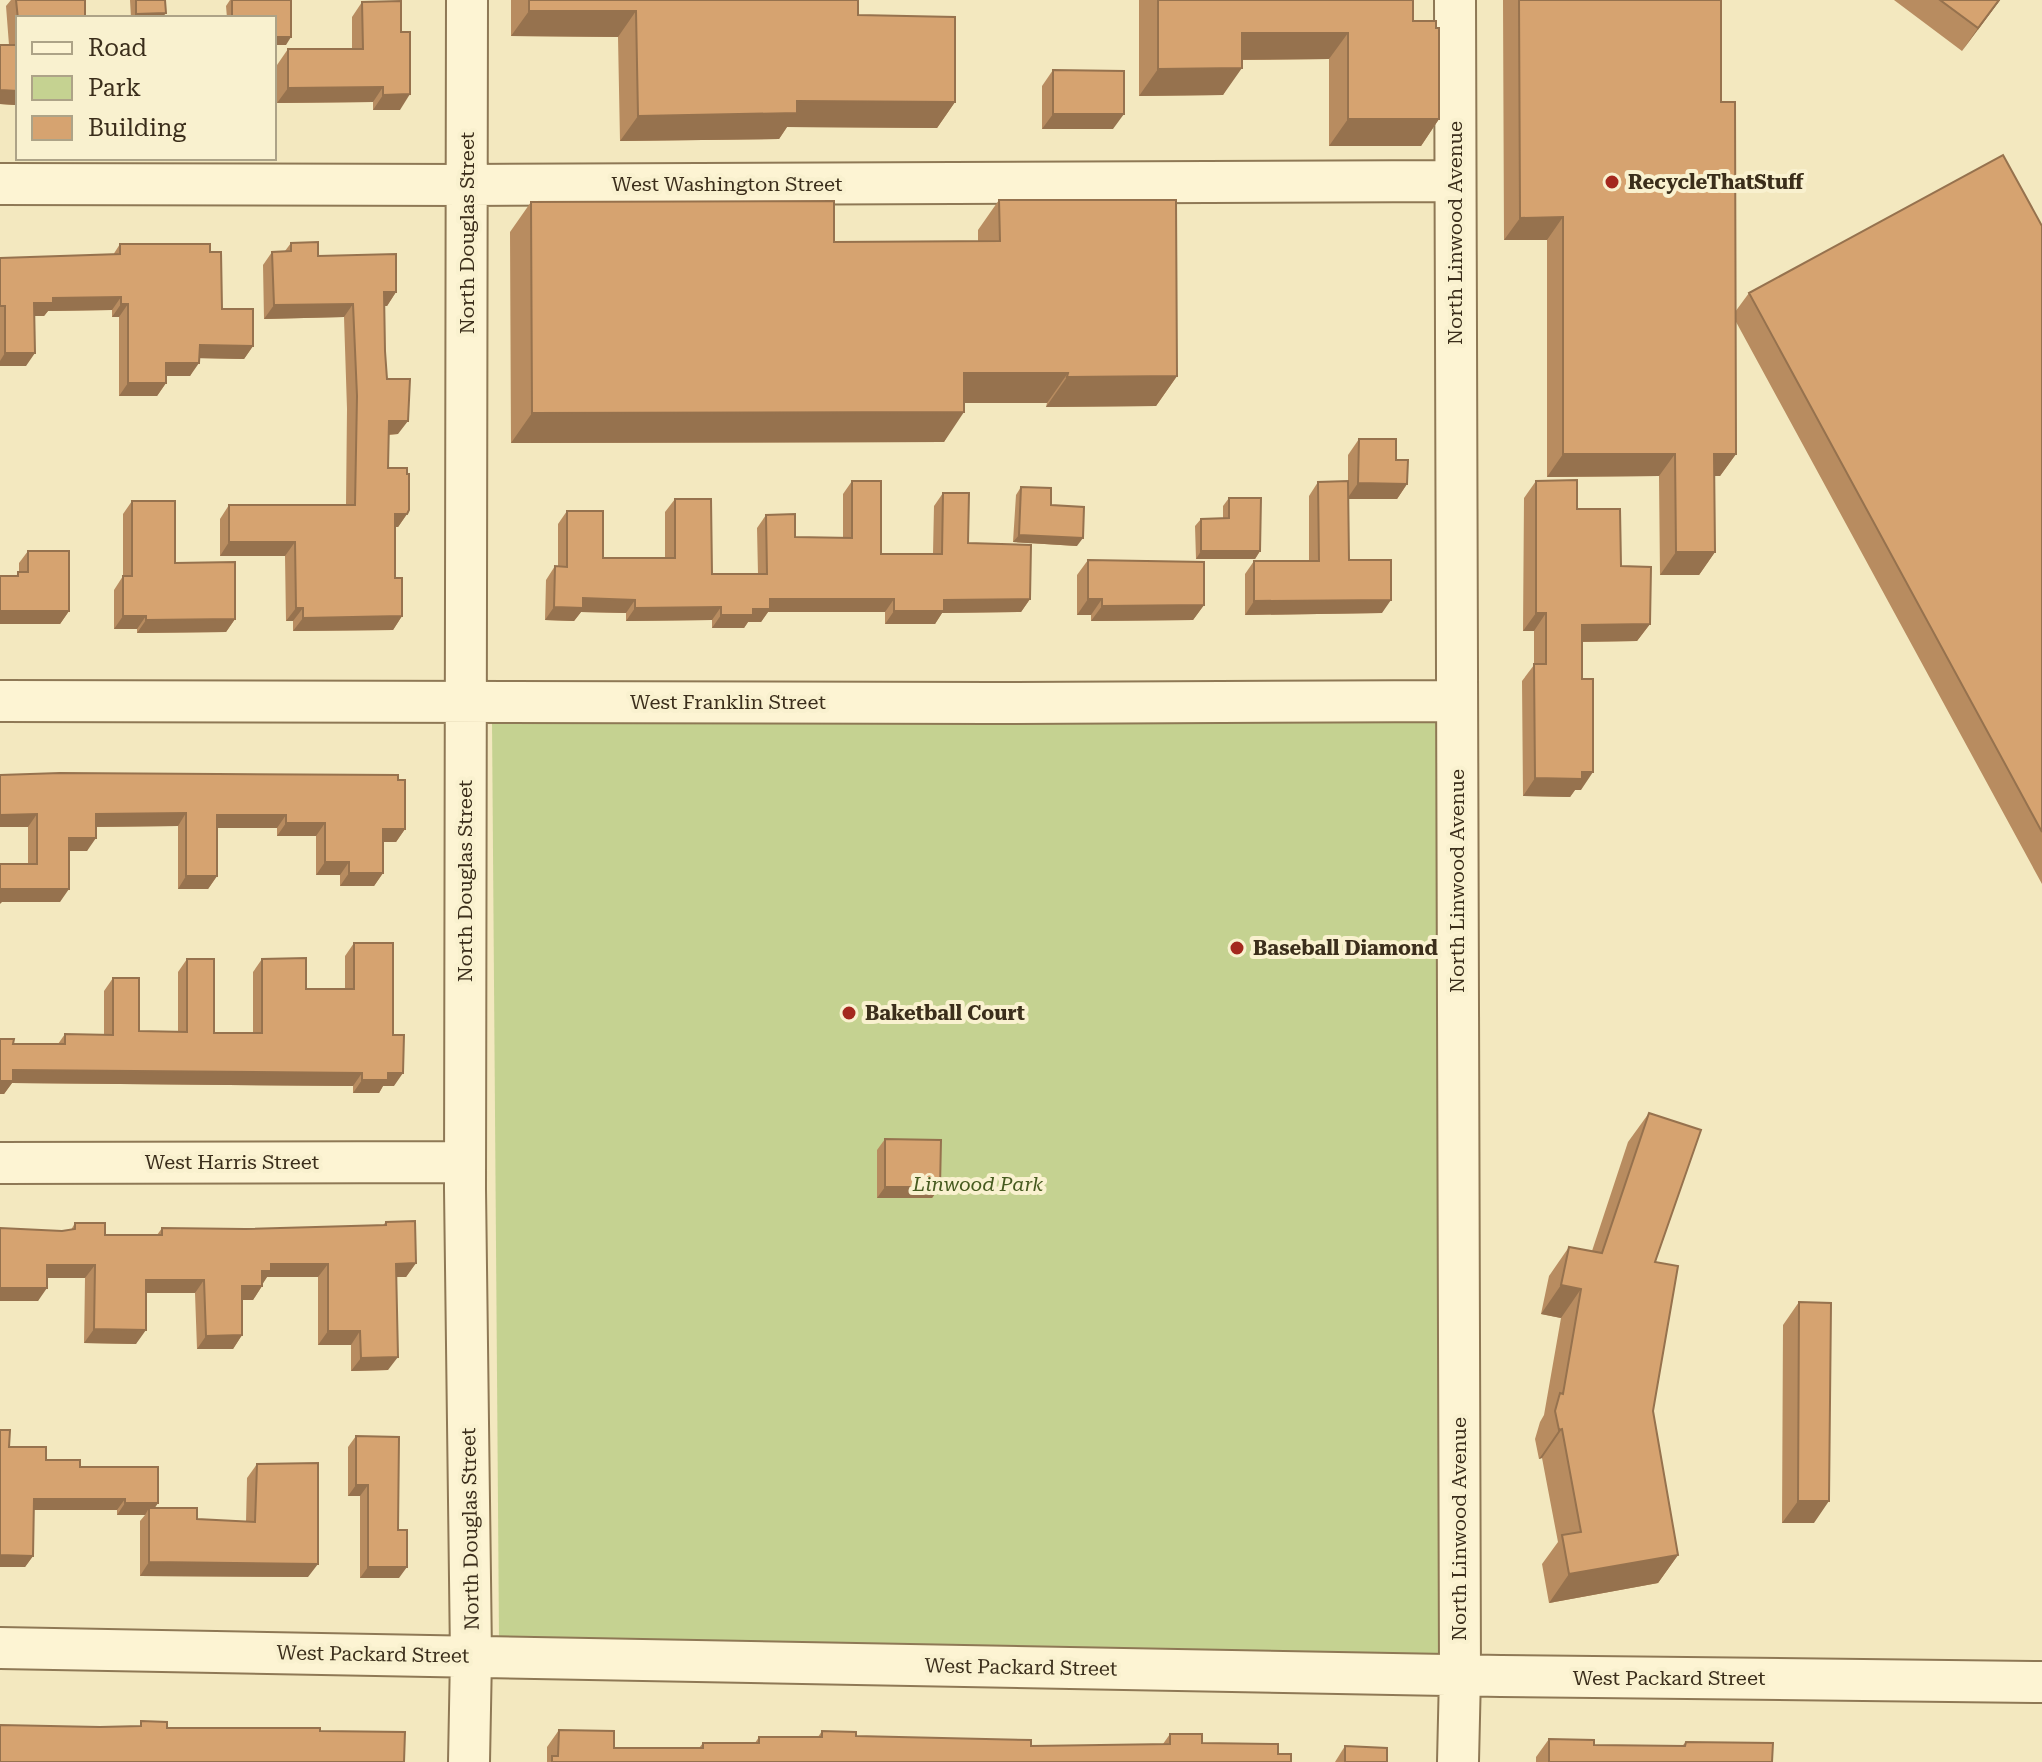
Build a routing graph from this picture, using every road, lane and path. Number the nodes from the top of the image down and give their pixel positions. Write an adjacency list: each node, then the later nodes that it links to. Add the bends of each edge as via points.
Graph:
1 (467, 0): 5 (street, North Douglas Street)
2 (1455, 0): 3 (street, North Linwood Avenue)
3 (1454, 181): 5 (street, West Washington Street); 8 (street, North Linwood Avenue)
4 (0, 184): 5 (street, West Washington Street)
5 (467, 185): 7 (street, North Douglas Street)
6 (0, 701): 7 (street, West Franklin Street)
7 (465, 701): 8 (street, West Franklin Street); 9 (street, North Douglas Street)
8 (1457, 701): 13 (street, North Linwood Avenue)
9 (465, 1162): 10 (street, West Harris Street); 12 (street, North Douglas Street)
10 (0, 1163)
11 (0, 1648): 12 (street, West Packard Street)
12 (471, 1656): 13 (street, West Packard Street); 15 (street, North Douglas Street)
13 (1460, 1675): 14 (street, West Packard Street); 16 (street, North Linwood Avenue)
14 (2042, 1682)
15 (469, 1762)
16 (1458, 1762)

